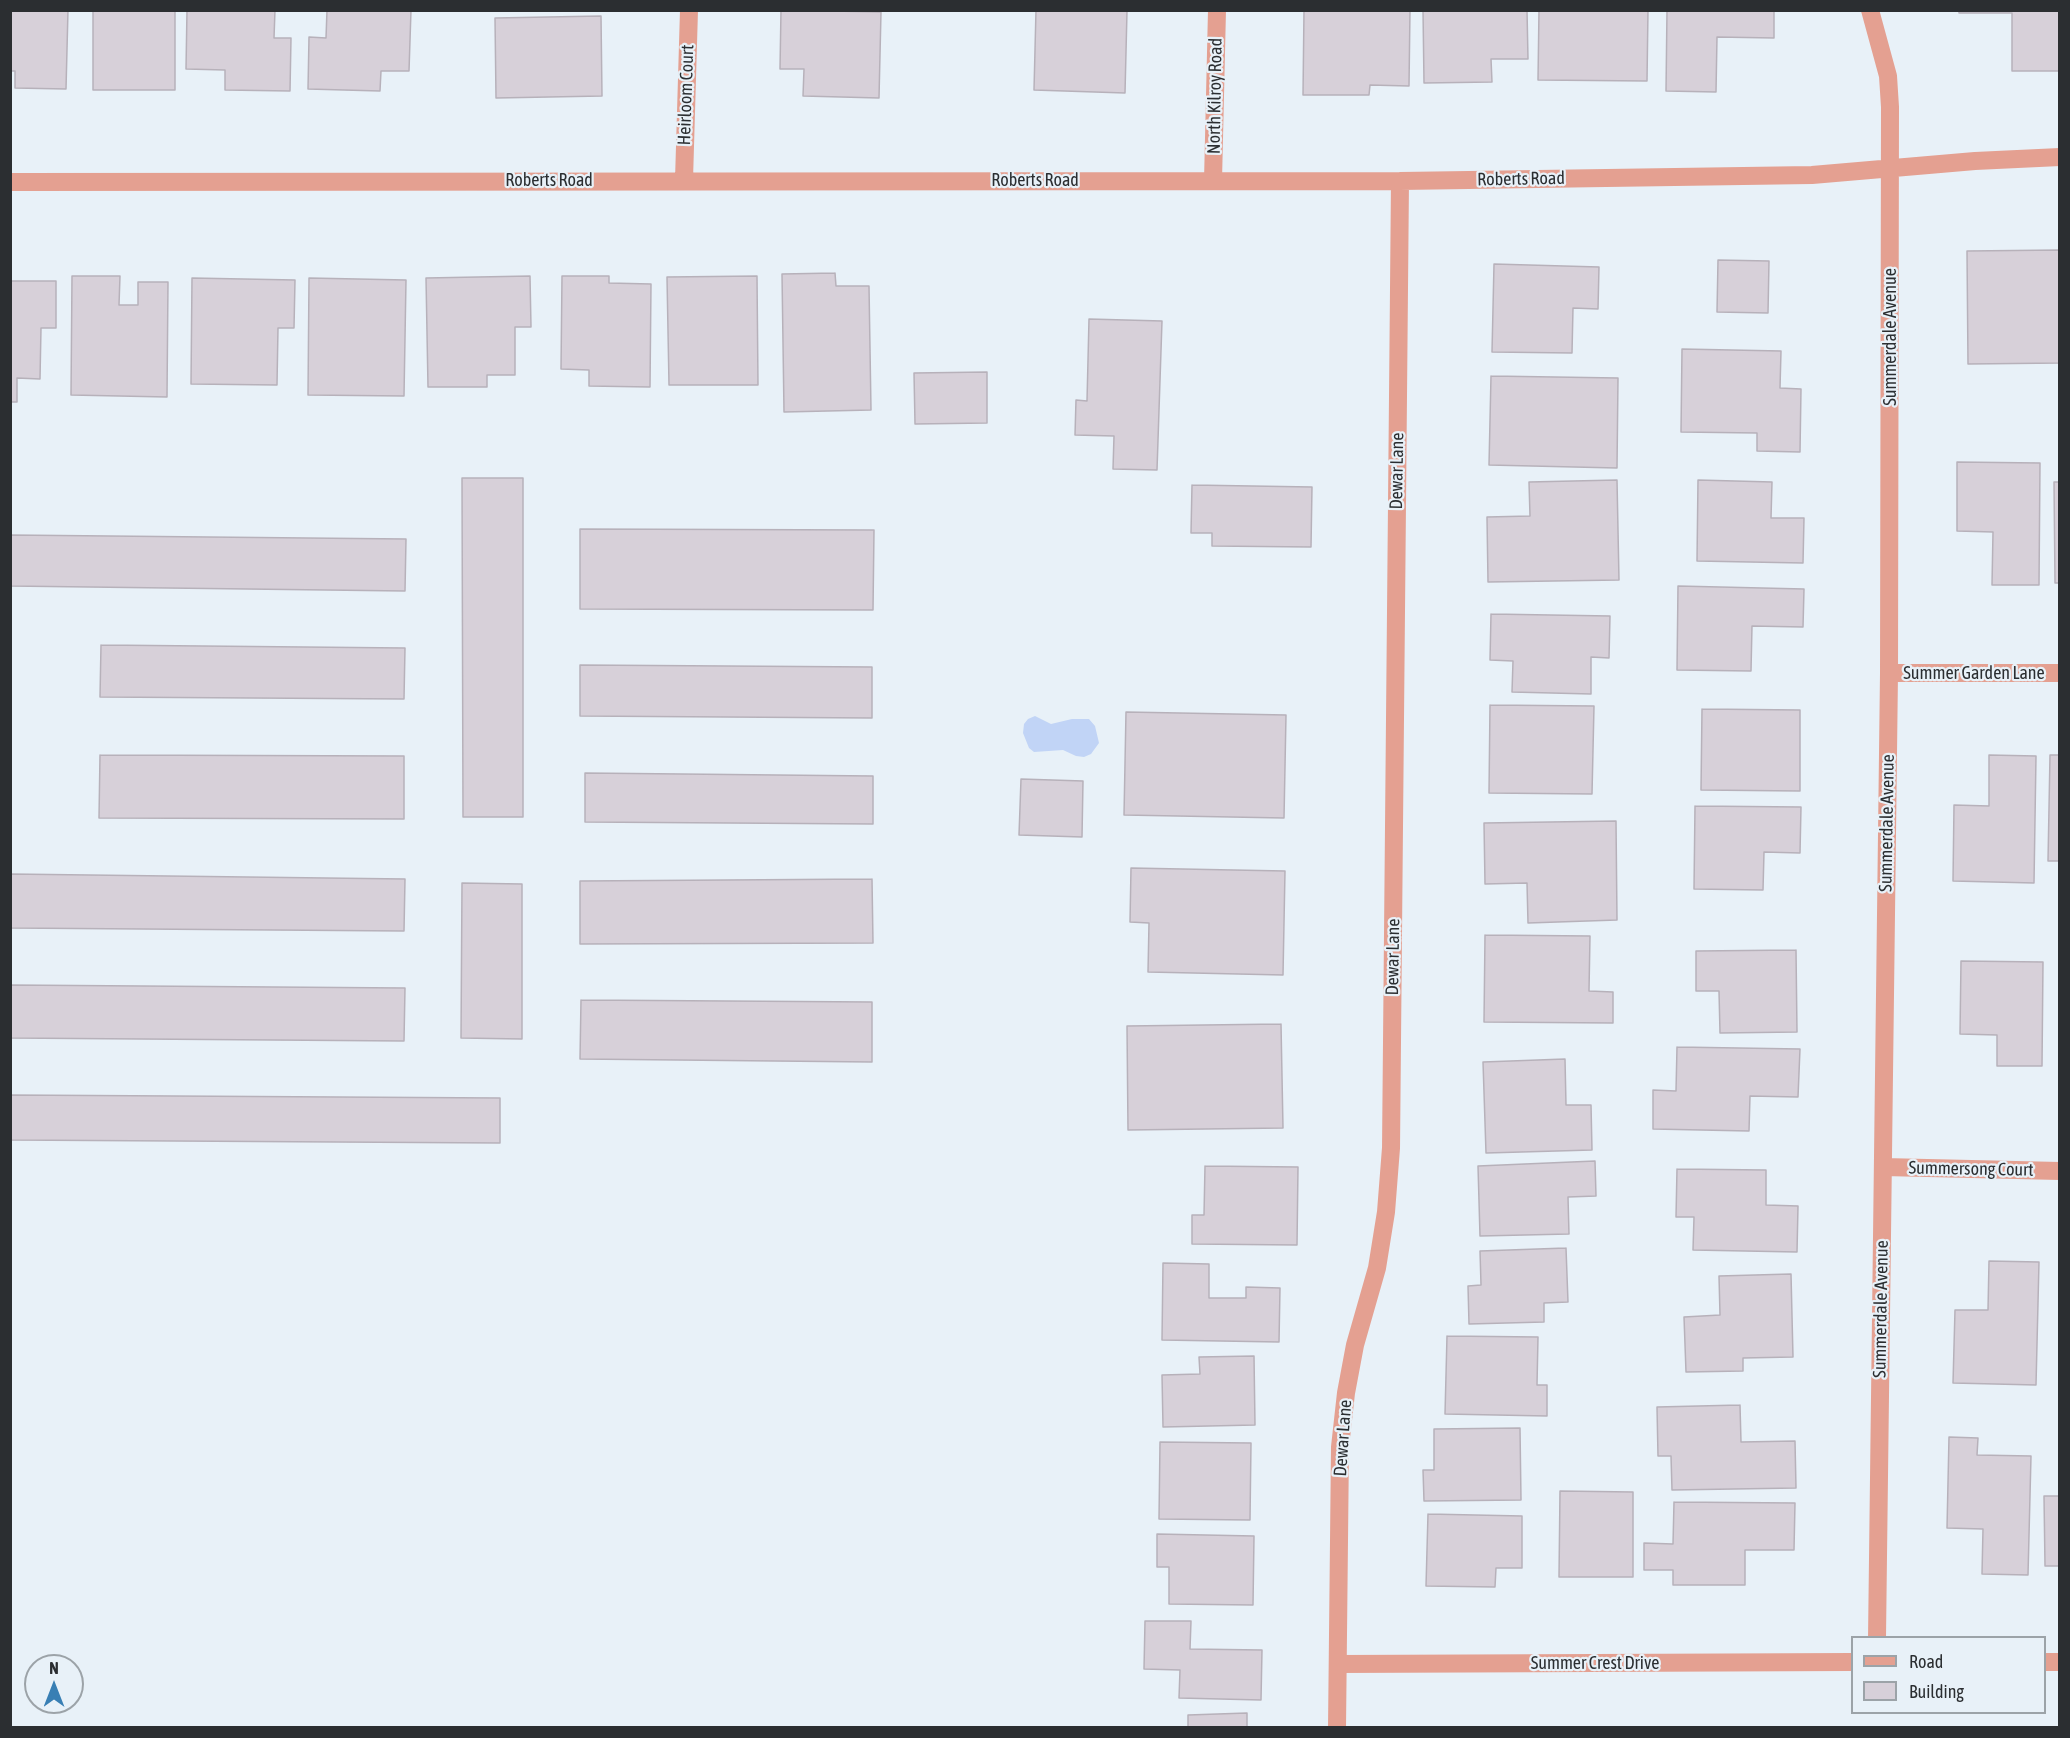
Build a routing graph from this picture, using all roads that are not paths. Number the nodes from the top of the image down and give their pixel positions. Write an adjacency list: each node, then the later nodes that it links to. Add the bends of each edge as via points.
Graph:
1 (689, 10): 6 (street, Heirloom Court)
2 (1217, 10): 7 (street, North Kilroy Road)
3 (1870, 10): 5 (street, Summerdale Avenue, via 1888,76)
4 (2060, 158): 5 (street, Roberts Road)
5 (1890, 168): 8 (street, Roberts Road, via 1812,175); 10 (street, Summerdale Avenue)
6 (684, 180): 7 (street, Roberts Road); 9 (street, Roberts Road)
7 (1213, 181): 8 (street, Roberts Road)
8 (1400, 181): 16 (street, Dewar Lane, via 1392,1148 1377,1268 1355,1345 1340,1447)
9 (10, 182)
10 (1889, 673): 11 (street, Summer Garden Lane); 12 (street, Summerdale Avenue)
11 (2060, 673)
12 (1883, 1167): 13 (street, Summersong Court); 14 (street, Summerdale Avenue)
13 (2060, 1171)
14 (1877, 1636)
15 (1851, 1662): 16 (street, Summer Crest Drive)
16 (1338, 1664): 17 (street, Dewar Lane)
17 (1337, 1728)

